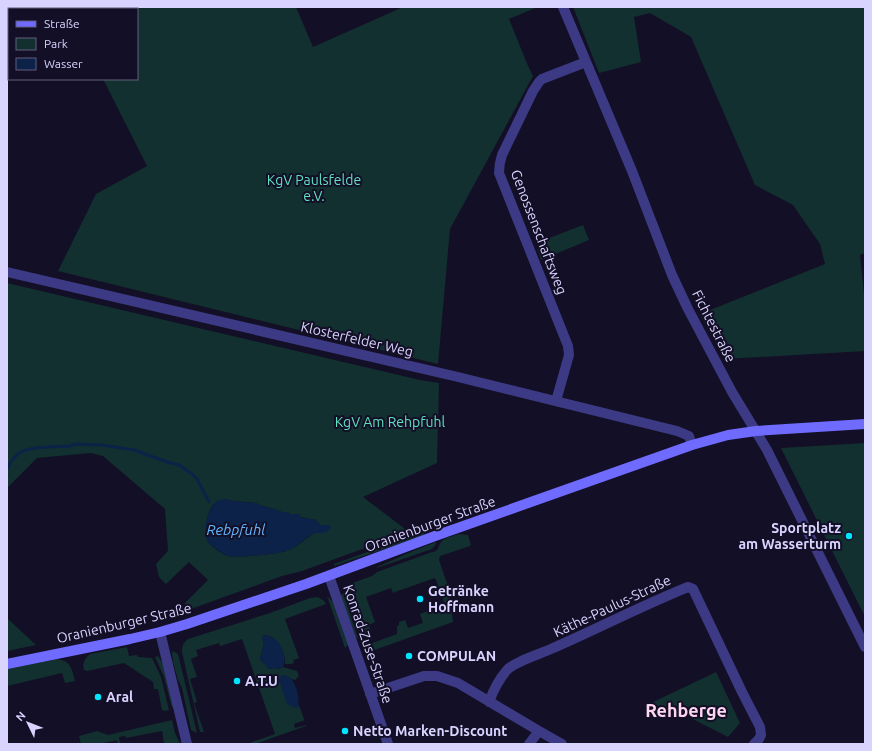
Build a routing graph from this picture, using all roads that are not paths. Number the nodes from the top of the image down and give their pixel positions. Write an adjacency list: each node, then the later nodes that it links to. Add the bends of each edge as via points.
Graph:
1 (563, 7): 2 (street, Fichtestraße)
2 (586, 62): 4 (street, Genossenschaftsweg, via 539,82 499,162 500,172 568,346 569,355); 6 (street, Fichtestraße, via 672,275 732,392)
3 (7, 272): 4 (street, Klosterfelder Weg)
4 (556, 401): 7 (street, Klosterfelder Weg, via 677,431 689,436)
5 (865, 424): 6 (main road, Oranienburger Straße)
6 (756, 431): 7 (main road, Oranienburger Straße, via 728,435); 10 (street, Fichtestraße)
7 (692, 445): 8 (main road, Oranienburger Straße)
8 (329, 576): 9 (main road, Oranienburger Straße); 12 (street, Konrad-Zuse-Straße)
9 (160, 632): 11 (main road, Oranienburger Straße); 15 (street)
10 (865, 647)
11 (7, 664)
12 (370, 694): 13 (street, via 424,676 437,676 458,683); 16 (street, Konrad-Zuse-Straße)
13 (489, 702): 14 (street); 19 (street, Käthe-Paulus-Straße, via 507,669 688,587 693,589 760,727 761,735)
14 (538, 731): 17 (street); 18 (street)
15 (187, 744)
16 (388, 744)
17 (529, 744)
18 (562, 744)
19 (754, 744)

